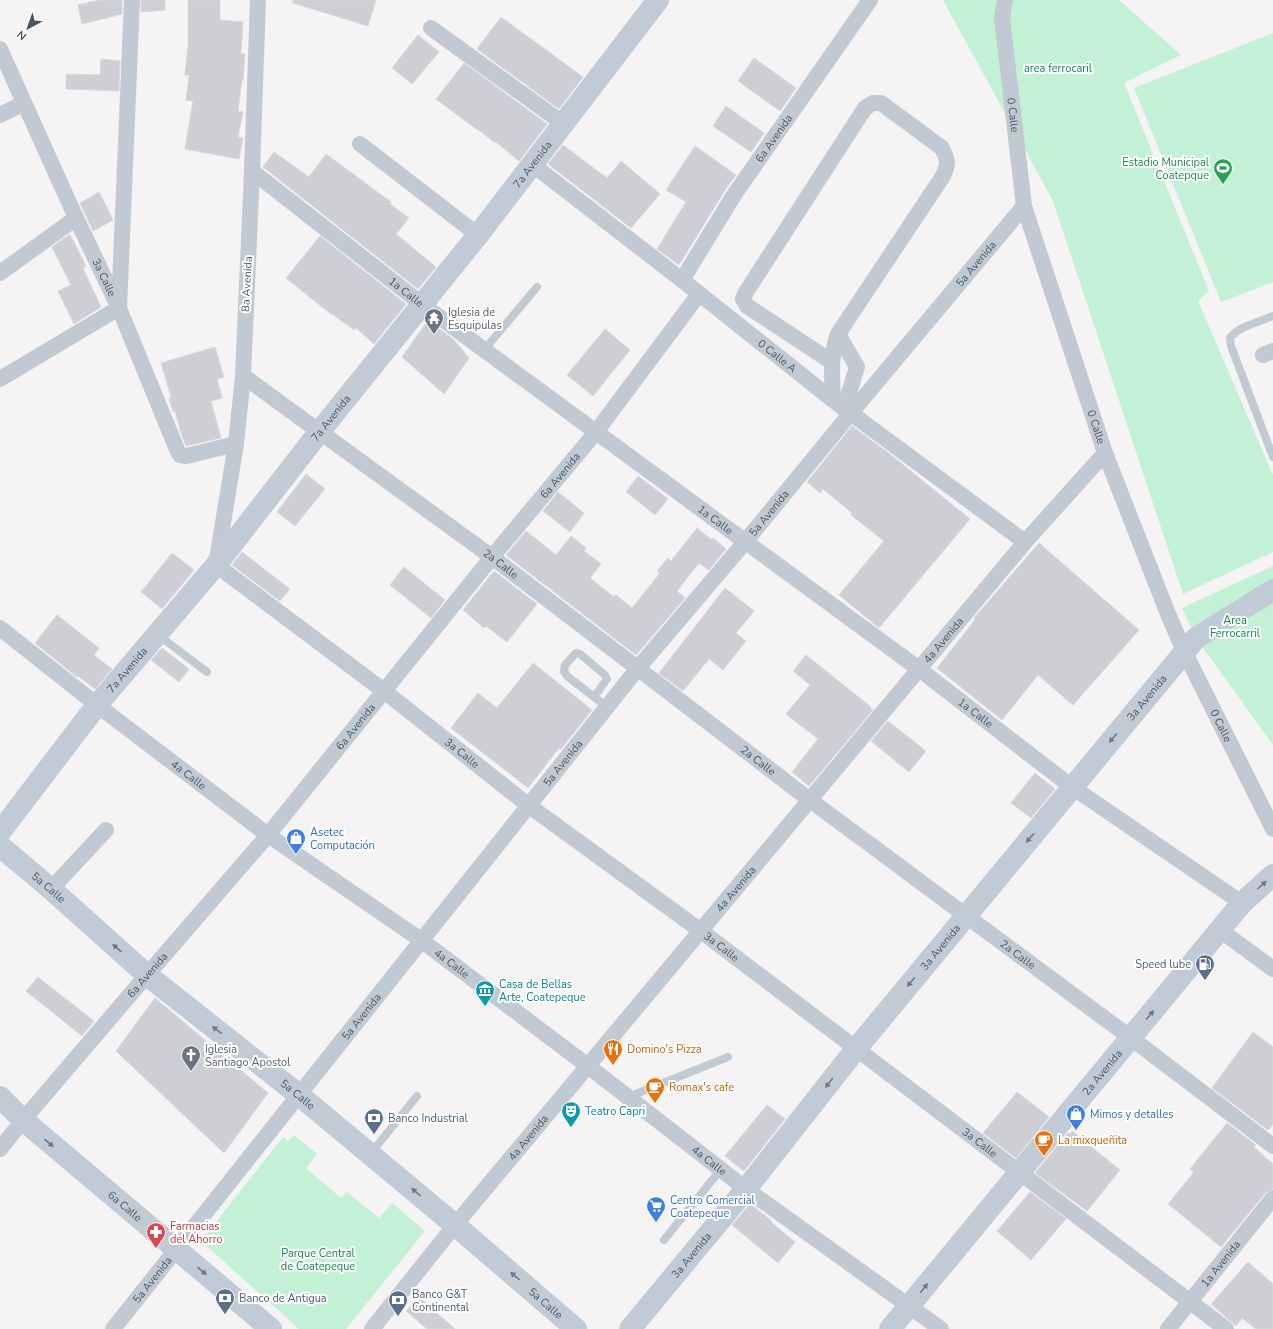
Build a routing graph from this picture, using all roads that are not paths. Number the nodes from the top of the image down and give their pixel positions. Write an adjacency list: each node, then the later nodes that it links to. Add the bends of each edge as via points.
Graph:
1 (132, 0): 22 (street)
2 (258, 0): 13 (street, 8a Avenida)
3 (658, 0): 10 (main road, 7a Avenida)
4 (870, 0): 18 (street, 6a Avenida, via 734,196)
5 (1005, 0): 14 (street, 0 Calle, via 1002,18)
6 (431, 28): 10 (street)
7 (0, 49): 8 (street, 3a Calle)
8 (24, 102): 9 (street); 15 (street, 3a Calle)
9 (0, 115)
10 (564, 124): 12 (main road, 7a Avenida)
11 (360, 144): 16 (street)
12 (533, 165): 16 (main road, 7a Avenida); 18 (street, 0 Calle A)
13 (252, 171): 21 (street, 1a Calle); 27 (street, 8a Avenida)
14 (1024, 206): 29 (street, 5a Avenida); 33 (street, 0 Calle)
15 (76, 218): 17 (street); 22 (street, 3a Calle)
16 (478, 235): 21 (main road, 7a Avenida)
17 (0, 273)
18 (682, 280): 20 (street, 0 Calle A)
19 (537, 287): 25 (lane)
20 (699, 294): 29 (street, 0 Calle A); 31 (street, 6a Avenida)
21 (423, 305): 25 (street, 1a Calle); 30 (main road, 7a Avenida)
22 (119, 308): 28 (street); 32 (street, 3a Calle, via 180,455 186,456)
23 (1273, 316): 34 (lane, via 1234,332 1230,338)
24 (838, 334): 26 (street, via 833,347); 26 (street, via 948,166 942,148 881,103 873,102 864,108 743,299 747,306); 29 (street, via 857,367)
25 (484, 350): 31 (street, 1a Calle)
26 (832, 362): 29 (street)
27 (243, 376): 30 (street, 2a Calle); 32 (street, 8a Avenida)
28 (0, 380)
29 (842, 408): 35 (street, 5a Avenida); 36 (street, 0 Calle A)
30 (320, 431): 37 (street, 2a Calle); 38 (main road, 7a Avenida)
31 (596, 432): 35 (street, 1a Calle); 37 (street, 6a Avenida)
32 (236, 444): 38 (street, 8a Avenida)
33 (1105, 453): 36 (street, 4a Avenida); 42 (street, 0 Calle)
34 (1273, 457)
35 (745, 542): 43 (street, 5a Avenida); 44 (street, 1a Calle)
36 (1025, 542): 44 (street, 4a Avenida)
37 (492, 557): 43 (street, 2a Calle); 46 (street, 6a Avenida)
38 (216, 565): 41 (main road, 7a Avenida); 46 (street, 3a Calle)
39 (1273, 590): 42 (main road, 3a Avenida, via 1196,638)
40 (0, 628): 48 (street, 4a Calle)
41 (158, 634): 45 (lane); 48 (main road, 7a Avenida)
42 (1184, 652): 50 (main road, 3a Avenida, one-way to 50); 53 (street, 0 Calle)
43 (638, 668): 49 (street, 5a Avenida); 51 (street, 2a Calle)
44 (919, 669): 50 (street, 1a Calle); 51 (street, 4a Avenida)
45 (207, 672)
46 (384, 691): 52 (street, 3a Calle); 56 (street, 6a Avenida)
47 (594, 697): 47 (lane, via 564,671 565,665 576,653 607,679); 49 (lane)
48 (97, 705): 55 (main road, 7a Avenida); 56 (street, 4a Calle)
49 (607, 707): 52 (street, 5a Avenida)
50 (1072, 787): 60 (street, 1a Calle); 61 (main road, 3a Avenida, one-way to 61)
51 (810, 800): 61 (street, 2a Calle); 63 (street, 4a Avenida)
52 (528, 805): 63 (street, 3a Calle); 64 (street, 5a Avenida)
53 (1273, 829)
54 (106, 830): 59 (street)
55 (0, 832)
56 (268, 835): 64 (street, 4a Calle); 66 (street, 6a Avenida)
57 (0, 846): 59 (main road, 5a Calle)
58 (1273, 875): 60 (main road, 2a Avenida, one-way to 58)
59 (51, 889): 66 (main road, 5a Calle, one-way to 59)
60 (1242, 904): 62 (main road, 2a Avenida)
61 (965, 916): 67 (street, 2a Calle); 68 (main road, 3a Avenida, one-way to 68)
62 (1220, 930): 65 (street); 67 (main road, 2a Avenida, one-way to 62)
63 (701, 931): 68 (street, 3a Calle); 70 (street, 4a Avenida)
64 (421, 940): 70 (street, 4a Calle); 71 (street, 5a Avenida)
65 (1273, 969)
66 (147, 975): 71 (main road, 5a Calle, one-way to 66); 75 (street, 6a Avenida)
67 (1131, 1038): 76 (street, 2a Calle); 80 (main road, 2a Avenida)
68 (856, 1049): 80 (street, 3a Calle); 81 (main road, 3a Avenida, one-way to 81)
69 (728, 1057): 73 (lane)
70 (588, 1066): 73 (street, 4a Calle); 83 (street, 4a Avenida)
71 (299, 1095): 78 (main road, 5a Calle); 85 (street, 5a Avenida)
72 (417, 1096): 78 (lane)
73 (628, 1097): 79 (street, 4a Calle)
74 (0, 1098): 75 (main road, 6a Calle)
75 (23, 1120): 77 (street, 6a Avenida); 85 (main road, 6a Calle, one-way to 85)
76 (1273, 1146)
77 (0, 1149)
78 (370, 1154): 83 (main road, 5a Calle, one-way to 78)
79 (721, 1169): 81 (street, 4a Calle); 84 (lane)
80 (1019, 1172): 86 (street, 3a Calle); 87 (main road, 2a Avenida, one-way to 80)
81 (746, 1189): 87 (street, 4a Calle); 92 (main road, 3a Avenida)
82 (1273, 1198): 86 (street, 1a Avenida)
83 (456, 1225): 90 (street, 4a Avenida); 91 (main road, 5a Calle, one-way to 83)
84 (664, 1240)
85 (176, 1250): 88 (street, 5a Avenida); 89 (main road, 6a Calle, one-way to 89)
86 (1190, 1302): 95 (street, 1a Avenida); 96 (street, 3a Calle)
87 (910, 1306): 93 (main road, 2a Avenida); 94 (street, 4a Calle)
88 (113, 1329)
89 (271, 1329)
90 (372, 1329)
91 (576, 1329)
92 (630, 1329)
93 (890, 1329)
94 (941, 1329)
95 (1168, 1329)
96 (1226, 1329)

